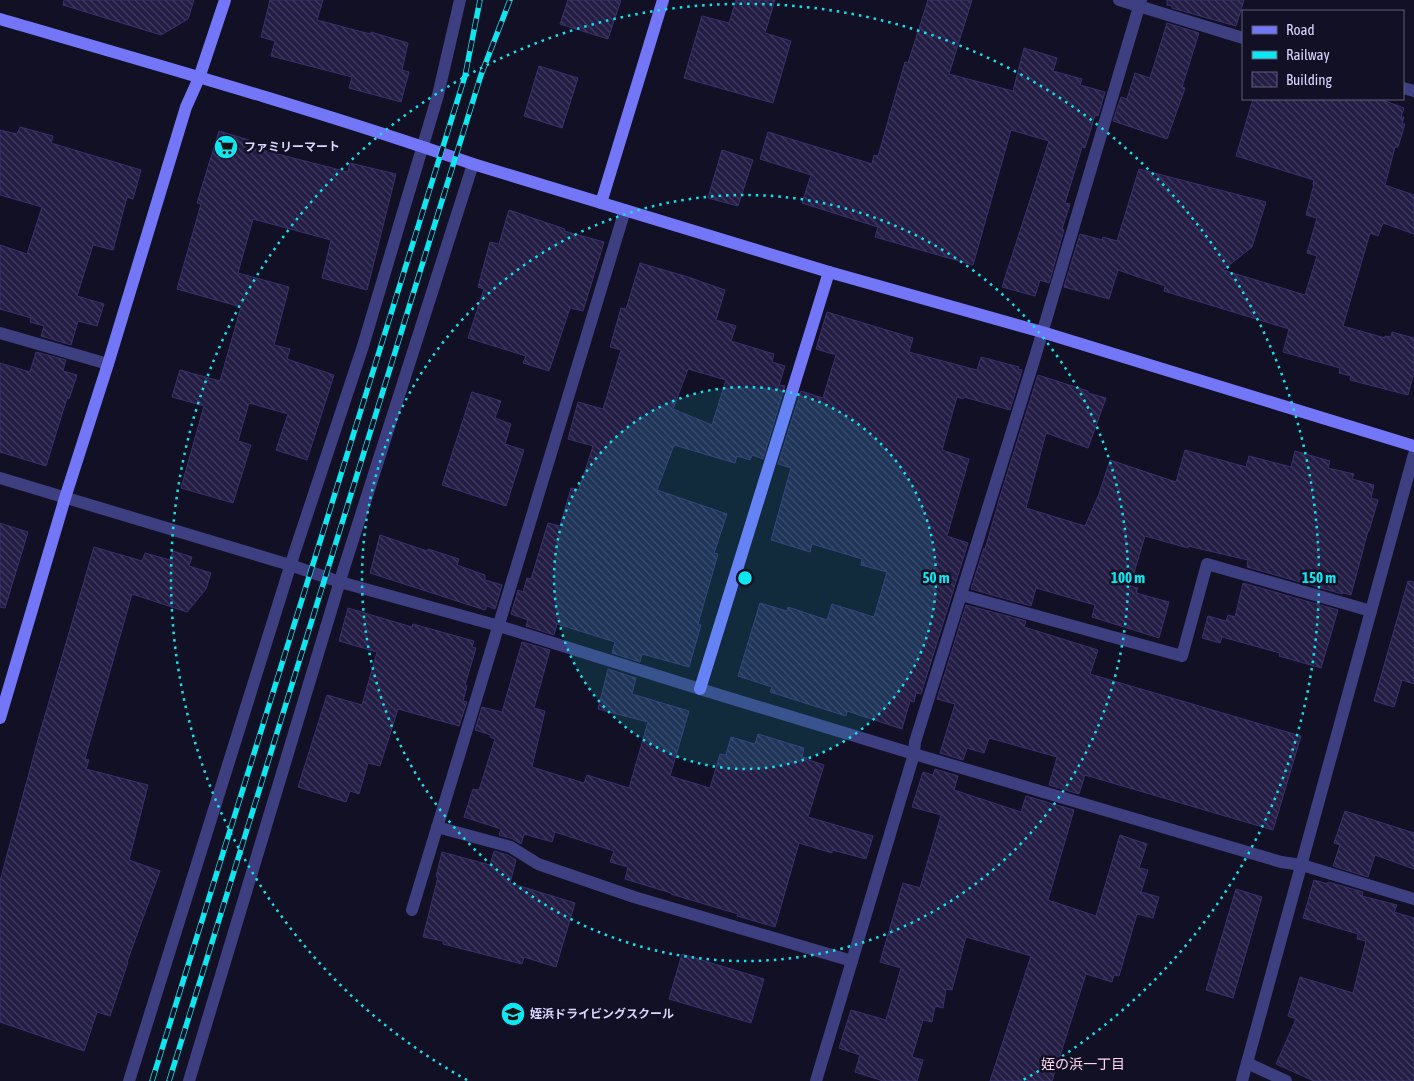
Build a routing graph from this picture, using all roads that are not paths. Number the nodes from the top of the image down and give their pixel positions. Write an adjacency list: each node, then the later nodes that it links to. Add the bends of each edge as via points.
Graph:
1 (226, 0): 8 (street)
2 (460, 0): 9 (street)
3 (662, 0): 11 (street)
4 (1119, 0): 5 (street)
5 (1141, 3): 7 (street); 14 (street)
6 (0, 18): 8 (street)
7 (1242, 38)
8 (199, 78): 9 (street); 16 (street, via 186,108)
9 (423, 147): 10 (street); 21 (street, via 363,346)
10 (473, 164): 11 (street); 22 (street)
11 (601, 203): 12 (street)
12 (625, 210): 13 (street); 25 (street)
13 (829, 272): 14 (street); 26 (street)
14 (1042, 332): 17 (street); 23 (street)
15 (0, 333): 16 (street)
16 (108, 364): 20 (street)
17 (1414, 446)
18 (1414, 454): 24 (street)
19 (0, 478): 20 (street)
20 (65, 498): 21 (street); 27 (street)
21 (290, 565): 22 (street); 35 (street)
22 (340, 582): 25 (street); 36 (street)
23 (961, 594): 24 (street, via 1182,656 1207,564); 28 (street)
24 (1371, 611): 30 (street)
25 (499, 626): 26 (street); 29 (street)
26 (700, 689): 28 (street)
27 (0, 718)
28 (914, 754): 30 (street, via 1281,862); 33 (street)
29 (437, 827): 32 (street); 33 (street, via 511,847 538,864 634,898)
30 (1302, 865): 31 (street); 34 (street)
31 (1414, 899)
32 (412, 910)
33 (852, 962): 37 (street)
34 (1247, 1063): 38 (street); 39 (street)
35 (129, 1081)
36 (189, 1081)
37 (816, 1081)
38 (1242, 1081)
39 (1286, 1081)

